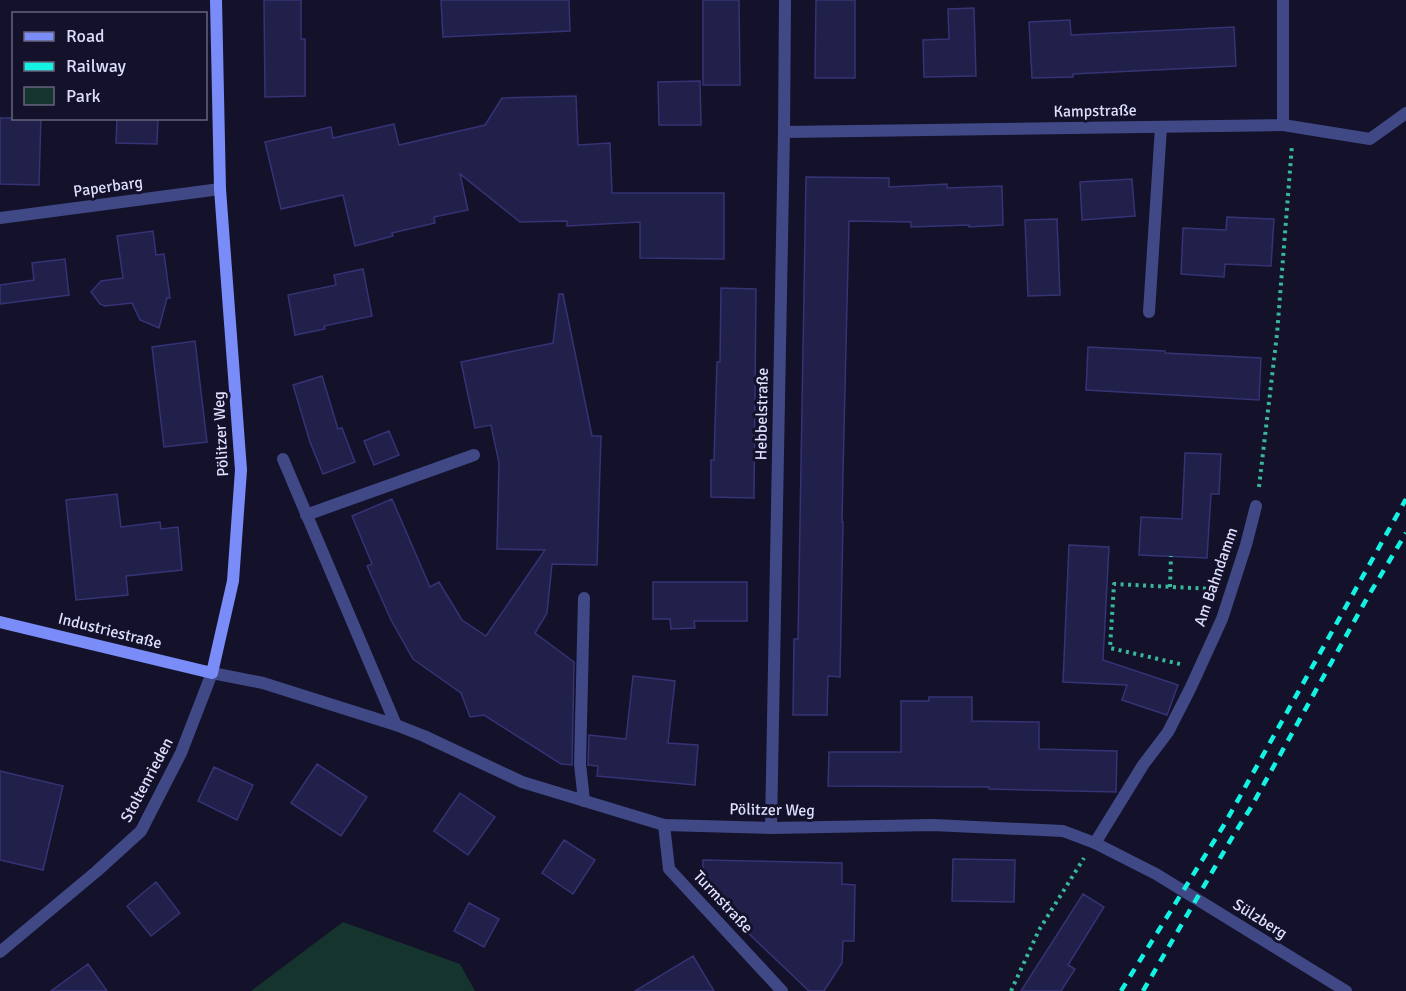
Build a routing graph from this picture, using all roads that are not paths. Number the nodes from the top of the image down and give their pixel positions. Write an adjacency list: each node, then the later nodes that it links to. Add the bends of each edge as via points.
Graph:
1 (216, 0): 8 (main road, Pölitzer Weg)
2 (784, 0): 7 (street, Hebbelstraße)
3 (1283, 0): 5 (street)
4 (1406, 113): 5 (street, Kampstraße, via 1370,139)
5 (1282, 125): 6 (street, Kampstraße)
6 (1161, 127): 7 (street, Kampstraße); 10 (street)
7 (784, 132): 21 (street, Hebbelstraße)
8 (220, 189): 9 (street, Paperbarg); 17 (main road, Pölitzer Weg, via 241,470 233,581)
9 (0, 218)
10 (1149, 312)
11 (474, 455): 14 (street)
12 (283, 459): 14 (street)
13 (1256, 506): 22 (street, Am Bahndamm, via 1222,619 1199,668 1168,732)
14 (306, 514): 18 (street)
15 (584, 598): 19 (street, via 580,764)
16 (0, 622): 17 (main road, Industriestraße)
17 (212, 673): 18 (street, Pölitzer Weg, via 263,683); 24 (street, Stoltenrieden, via 181,753 141,831 98,872)
18 (396, 725): 19 (street, Pölitzer Weg, via 522,782)
19 (584, 801): 20 (street, Pölitzer Weg)
20 (664, 825): 21 (street, Pölitzer Weg); 25 (street, Turmstraße, via 669,869)
21 (771, 828): 22 (street, Pölitzer Weg, via 945,826 1063,831)
22 (1095, 843): 23 (street, Pölitzer Weg)
23 (1156, 874): 26 (street, Sülzberg)
24 (0, 952)
25 (782, 991)
26 (1346, 991)

